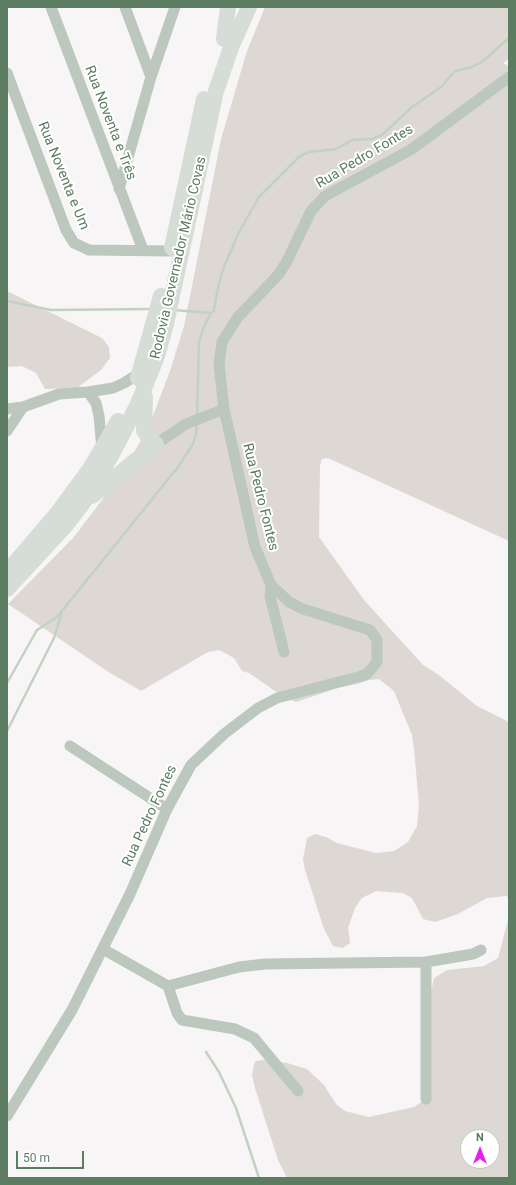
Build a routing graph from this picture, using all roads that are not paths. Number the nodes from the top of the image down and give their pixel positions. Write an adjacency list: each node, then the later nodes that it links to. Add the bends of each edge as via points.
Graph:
1 (51, 7): 12 (street, Rua Noventa e Três)
2 (125, 7): 9 (street)
3 (175, 7): 9 (street)
4 (228, 7): 7 (highway)
5 (238, 7): 7 (highway, Rodovia Governador Mário Covas)
6 (249, 7): 15 (highway, Rodovia Governador Mário Covas, via 216,91 166,324 157,356)
7 (224, 39): 14 (highway, Rodovia Governador Mário Covas, via 203,103)
8 (7, 73): 11 (street, Rua Noventa e Um)
9 (151, 77): 12 (street)
10 (509, 77): 19 (street, Rua Pedro Fontes, via 412,149 325,196 317,204 287,262 238,317 222,342 219,364)
11 (11, 95): 13 (street, Rua Noventa e Um, via 69,237 89,250)
12 (119, 188): 13 (street, Rua Noventa e Três)
13 (143, 250): 14 (street, Rua Noventa e Um)
14 (171, 251): 15 (highway, Rodovia Governador Mário Covas)
15 (143, 379): 16 (street); 21 (highway, via 144,430); 22 (highway, Rodovia Governador Mário Covas); 23 (highway, Rodovia Governador Mário Covas, via 112,454)
16 (88, 392): 17 (street, via 60,394); 22 (street, via 96,403)
17 (23, 407): 18 (street); 20 (street)
18 (7, 408)
19 (224, 409): 21 (street, via 186,424); 25 (street, Rua Pedro Fontes, via 255,547)
20 (7, 431)
21 (156, 444): 23 (highway)
22 (102, 450): 24 (highway, Rodovia Governador Mário Covas, via 56,515)
23 (83, 503): 26 (highway, Rodovia Governador Mário Covas)
24 (7, 572)
25 (271, 585): 27 (street, via 270,596); 29 (street, Rua Pedro Fontes, via 289,602 303,609 370,630 377,640 376,662 367,674 277,698 258,708 191,764)
26 (7, 589)
27 (284, 652)
28 (70, 746): 29 (street)
29 (167, 809): 30 (street, Rua Pedro Fontes)
30 (103, 949): 33 (street); 36 (street, Rua Pedro Fontes, via 72,1010)
31 (481, 950): 32 (street, via 473,954)
32 (426, 962): 33 (street, via 265,964 240,967); 35 (street)
33 (168, 986): 34 (street, via 182,1020 235,1029 249,1034)
34 (298, 1091)
35 (426, 1099)
36 (7, 1116)

